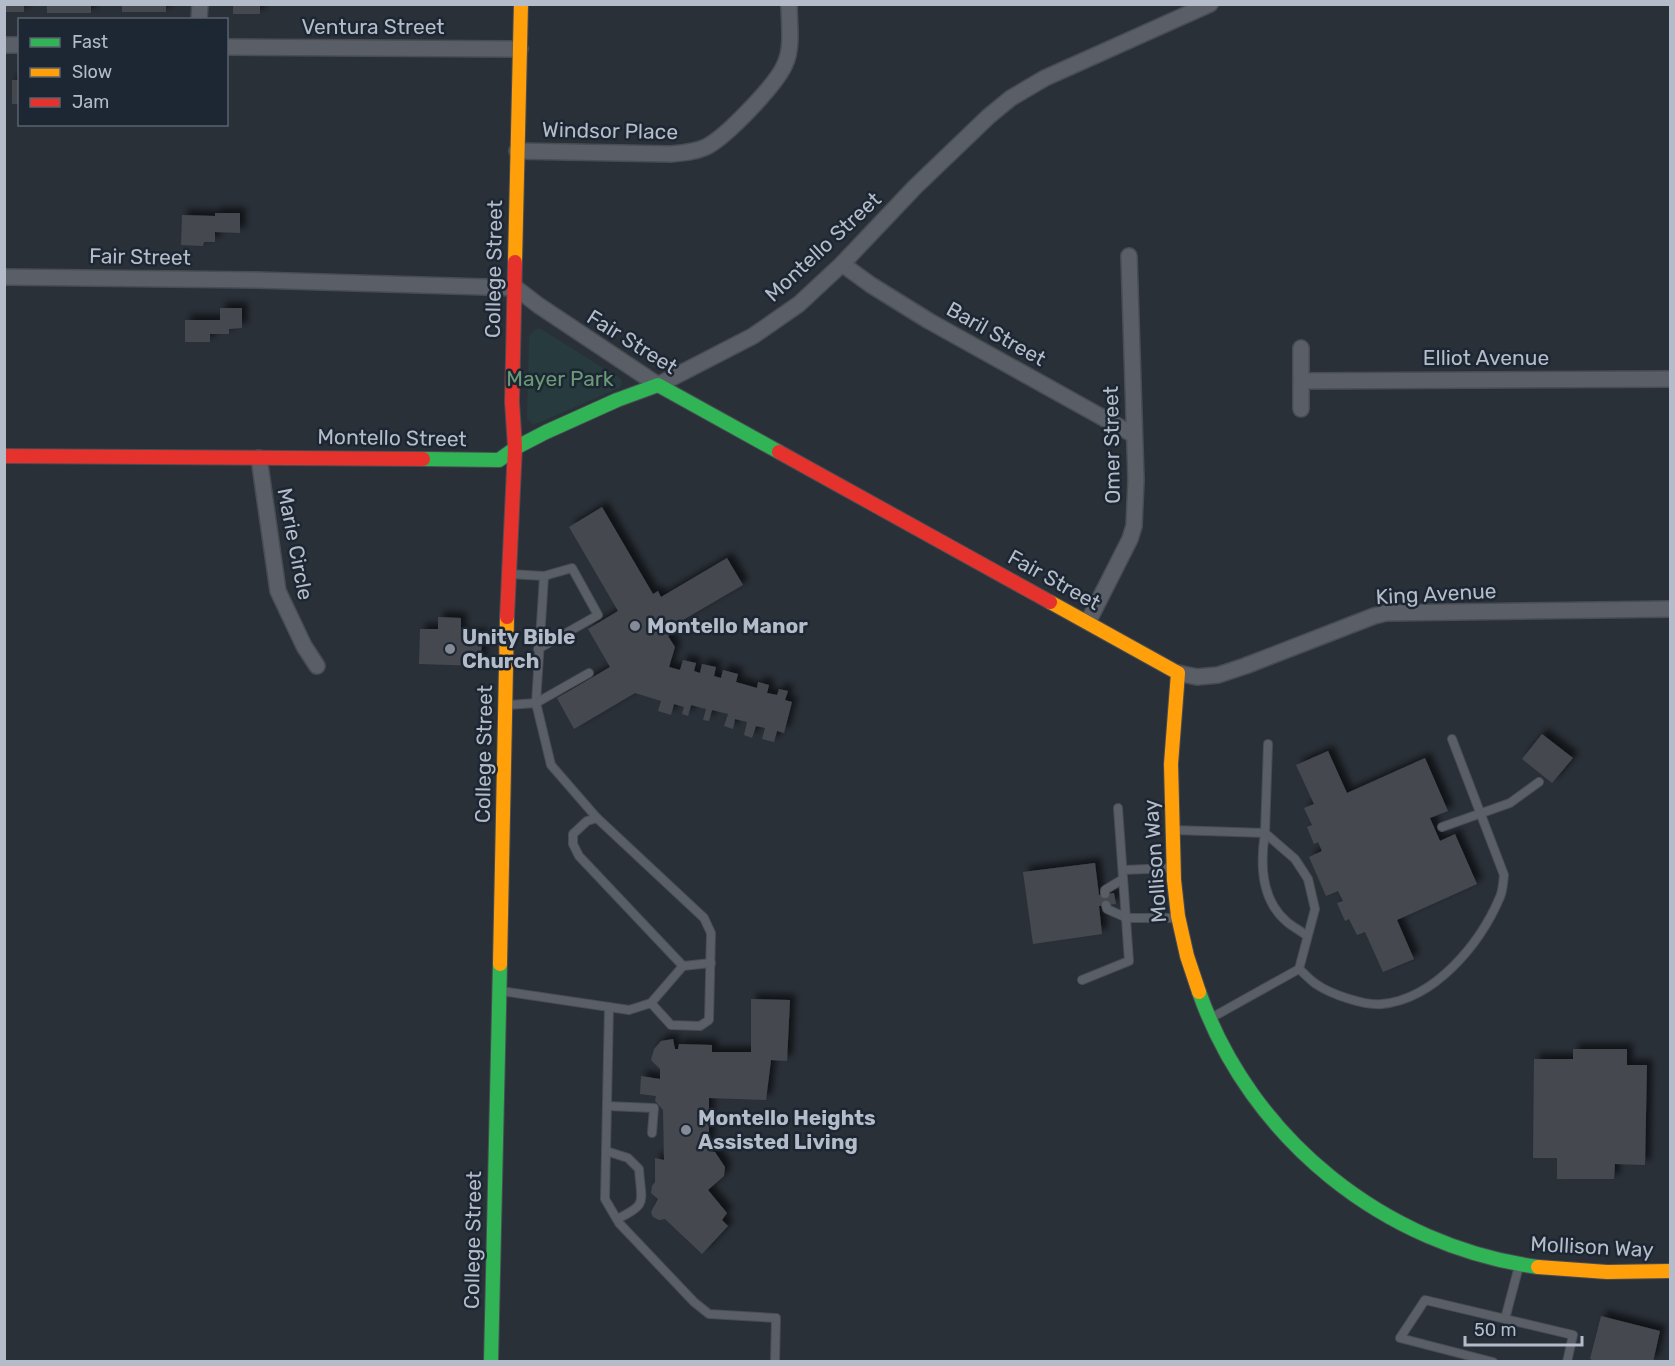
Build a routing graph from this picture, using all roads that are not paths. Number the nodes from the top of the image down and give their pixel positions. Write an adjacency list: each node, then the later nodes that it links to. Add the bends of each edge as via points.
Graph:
1 (521, 4): 5 (main road, College Street)
2 (789, 4): 6 (street, Windsor Place, via 789,53 785,65 740,118 708,146 690,153 671,154)
3 (1210, 4): 8 (street, Montello Street, via 1045,78 1011,98 915,188)
4 (228, 47): 5 (street, Ventura Street)
5 (520, 49): 6 (main road, College Street)
6 (517, 151): 10 (main road, College Street)
7 (1129, 256): 16 (street, Omer Street)
8 (842, 264): 14 (street, Montello Street, via 799,304 753,336); 16 (street, Baril Street, via 929,321)
9 (4, 277): 10 (street, Fair Street)
10 (516, 288): 14 (street, Fair Street); 17 (main road, College Street)
11 (1300, 348): 13 (street)
12 (1671, 379): 13 (street, Elliot Avenue)
13 (1302, 381): 15 (street)
14 (658, 385): 17 (main road, Montello Street); 23 (main road, Fair Street)
15 (1301, 409)
16 (1134, 435): 23 (street, Omer Street, via 1134,526)
17 (515, 447): 19 (main road, Montello Street, via 500,460); 20 (main road, College Street)
18 (4, 456): 19 (main road, Montello Street)
19 (259, 458): 25 (street, Marie Circle, via 278,591)
20 (509, 574): 21 (lane); 29 (main road, College Street)
21 (544, 576): 24 (lane); 24 (lane, via 572,568 598,615)
22 (1671, 609): 26 (street, King Avenue, via 1386,613 1218,675 1197,677)
23 (1088, 622): 26 (main road, Fair Street)
24 (538, 649): 28 (lane)
25 (317, 666)
26 (1178, 673): 37 (main road, Mollison Way, via 1171,749)
27 (589, 674): 28 (lane)
28 (536, 703): 29 (lane); 35 (lane, via 551,765)
29 (506, 705): 51 (main road, College Street)
30 (1452, 739): 34 (lane)
31 (1268, 744): 38 (lane)
32 (1539, 782): 34 (lane, via 1510,803)
33 (1118, 808): 40 (lane)
34 (1481, 814): 36 (lane); 49 (lane, via 1504,874 1501,896 1478,937 1444,976 1407,999 1380,1005 1346,998 1318,986)
35 (597, 818): 47 (lane, via 704,918 711,933); 48 (lane, via 587,821 573,834 579,856)
36 (1442, 827)
37 (1172, 830): 38 (lane); 39 (main road, Mollison Way)
38 (1265, 833): 46 (lane, via 1261,856 1264,883 1286,921); 46 (lane, via 1295,859 1308,879 1315,909)
39 (1173, 868): 40 (lane); 45 (main road, Mollison Way)
40 (1123, 870): 41 (lane)
41 (1124, 879): 42 (lane, via 1105,890); 44 (lane)
42 (1105, 894)
43 (1106, 905): 44 (lane)
44 (1126, 918): 45 (lane); 50 (lane, via 1129,960)
45 (1179, 918): 54 (main road, Mollison Way, via 1189,963)
46 (1307, 936): 49 (lane)
47 (711, 963): 48 (lane); 52 (lane, via 709,1020 700,1026 671,1025)
48 (683, 966): 52 (lane)
49 (1299, 969): 54 (lane)
50 (1082, 980)
51 (500, 991): 53 (lane); 62 (main road, College Street)
52 (651, 1003): 53 (lane, via 629,1010)
53 (609, 1007): 55 (lane)
54 (1210, 1019): 59 (main road, Mollison Way, via 1227,1055 1263,1109 1326,1174 1408,1228 1475,1254)
55 (607, 1106): 56 (lane, via 654,1108); 57 (lane)
56 (652, 1133)
57 (606, 1151): 58 (lane, via 605,1199); 58 (lane, via 628,1158 639,1169 641,1202 636,1210)
58 (617, 1219): 63 (lane, via 709,1314 776,1318)
59 (1520, 1264): 60 (main road, Mollison Way, via 1566,1271); 61 (lane)
60 (1671, 1271)
61 (1505, 1319): 64 (lane, via 1425,1300 1400,1338); 65 (lane, via 1573,1335)
62 (491, 1362)
63 (776, 1362)
64 (1493, 1362)
65 (1567, 1362)

